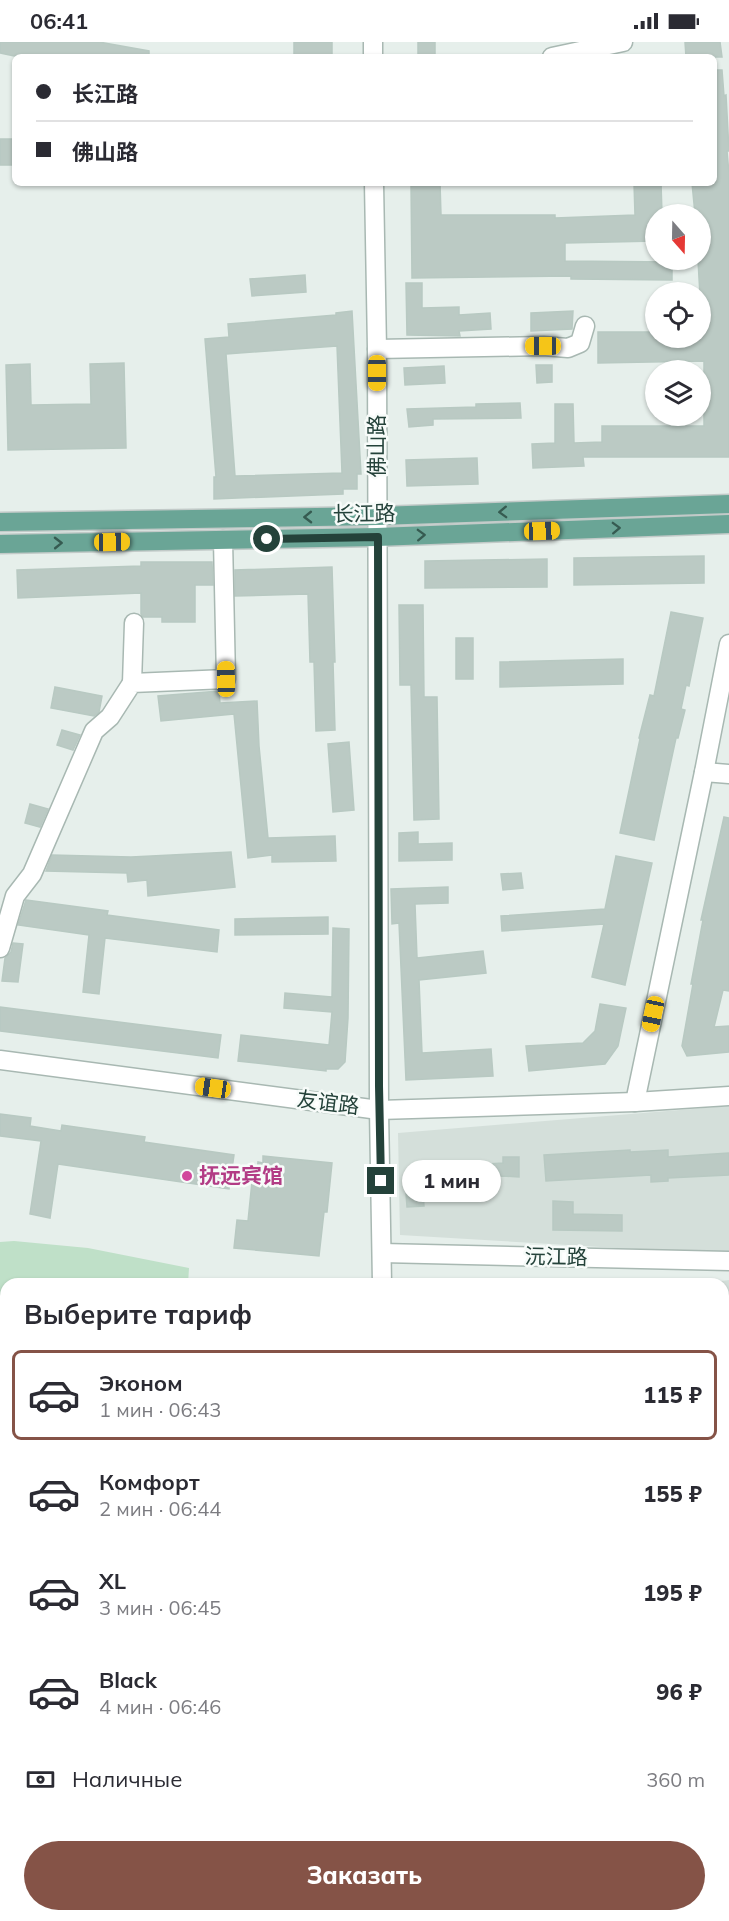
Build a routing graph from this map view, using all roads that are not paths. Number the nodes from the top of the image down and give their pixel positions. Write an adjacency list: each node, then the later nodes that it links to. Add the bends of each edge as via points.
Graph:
1 (615, 43): 2 (street)
2 (566, 54)
3 (374, 186): 5 (street, 佛山路)
4 (585, 326): 5 (street, via 580,343 568,348)
5 (377, 349): 7 (street, 佛山路)
6 (729, 504): 7 (main road, 长江路, one-way to 7)
7 (378, 516): 8 (main road, 长江路, one-way to 8); 10 (street, 佛山路)
8 (0, 522)
9 (729, 524): 10 (main road, 长江路, one-way to 9)
10 (378, 537): 11 (main road, 长江路); 23 (street, 佛山路)
11 (223, 540): 12 (main road, 长江路, one-way to 11); 15 (street, via 226,679)
12 (0, 544)
13 (134, 623): 15 (street)
14 (729, 644): 16 (street)
15 (132, 683): 19 (street, via 111,717 94,731 32,874 15,896)
16 (724, 692): 17 (street)
17 (704, 772): 18 (street); 22 (street)
18 (729, 774)
19 (0, 948)
20 (0, 1060): 23 (street, 友谊路)
21 (729, 1096): 22 (street, 友谊路)
22 (634, 1102): 23 (street, 友谊路)
23 (379, 1110): 24 (street, 佛山路)
24 (382, 1253): 25 (street, 沅江路); 26 (street, 佛山路)
25 (729, 1261)
26 (382, 1278)

